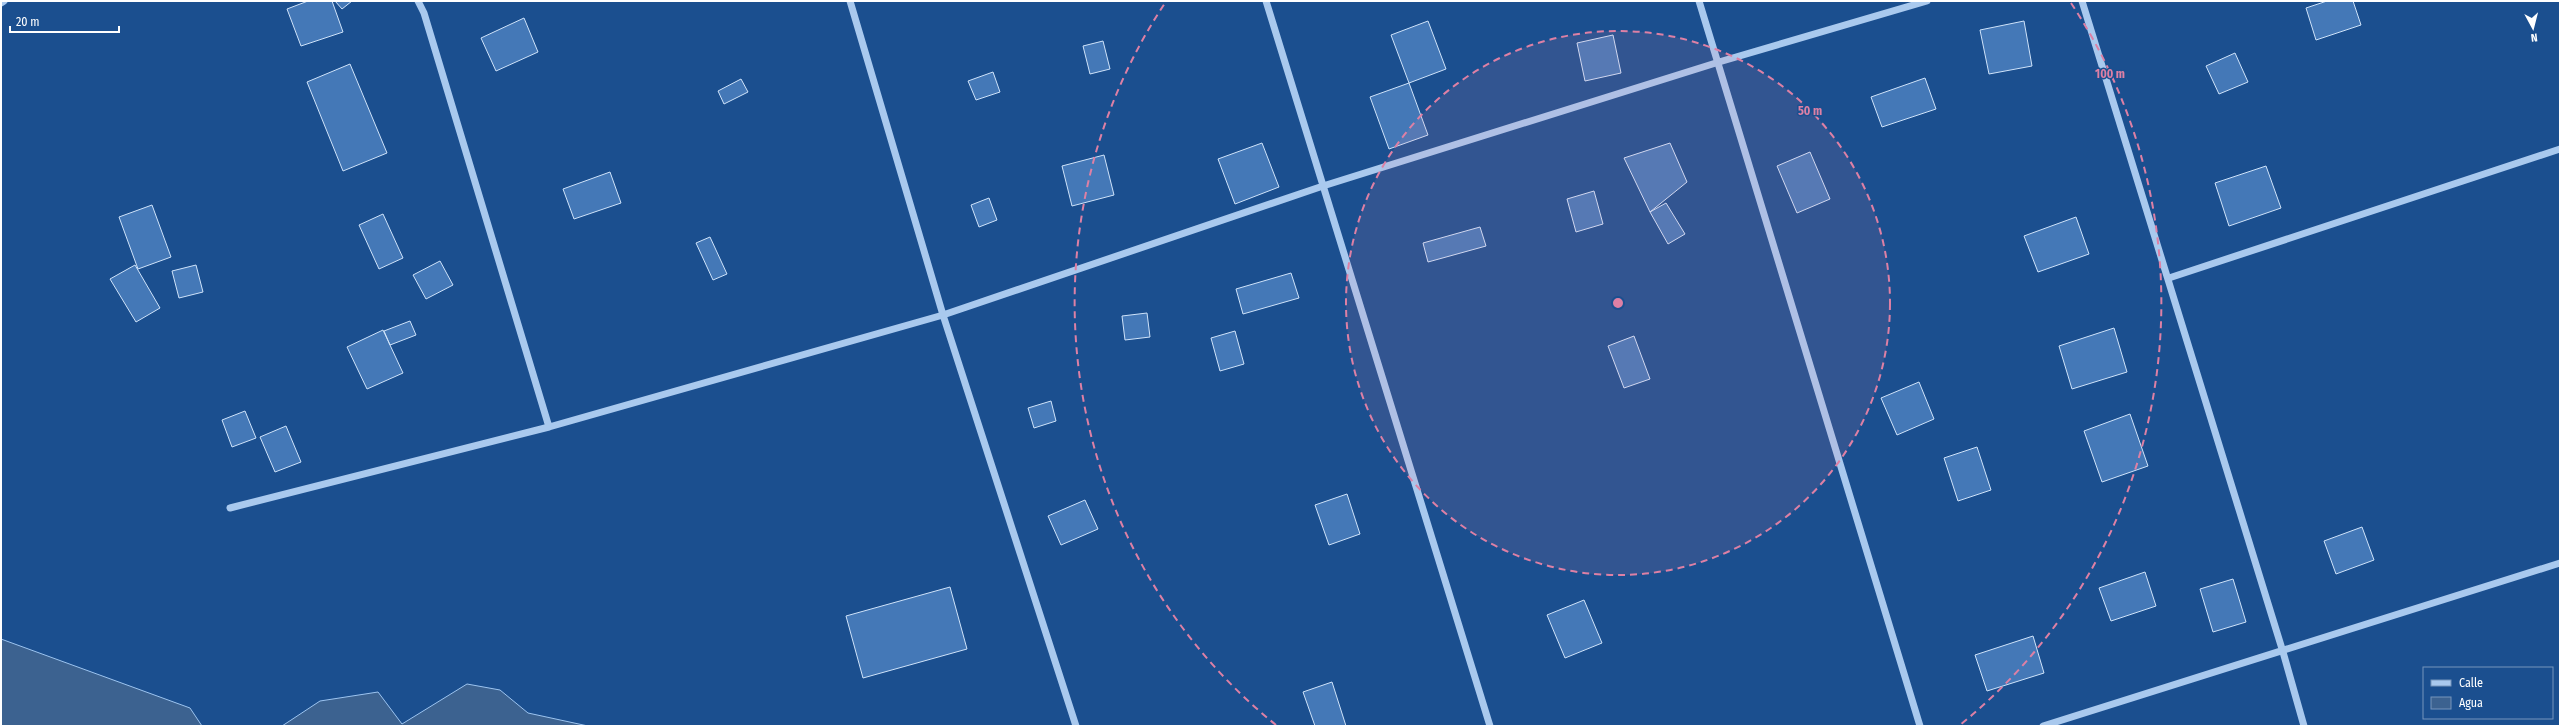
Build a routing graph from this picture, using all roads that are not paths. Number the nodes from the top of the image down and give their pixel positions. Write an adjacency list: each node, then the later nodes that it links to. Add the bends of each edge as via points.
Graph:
1 (418, 1): 12 (street, via 426,20)
2 (850, 1): 11 (street)
3 (1266, 1): 9 (street)
4 (1700, 1): 7 (street)
5 (1928, 1): 7 (street)
6 (2082, 1): 10 (street)
7 (1719, 62): 9 (street); 18 (street)
8 (2560, 149): 10 (street)
9 (1323, 186): 11 (street); 17 (street)
10 (2169, 278): 15 (street)
11 (943, 315): 12 (street); 16 (street)
12 (549, 427): 13 (street)
13 (230, 508)
14 (2560, 563): 15 (street)
15 (2283, 652): 19 (street); 20 (street)
16 (1076, 726)
17 (1490, 726)
18 (1920, 726)
19 (2043, 726)
20 (2304, 726)

